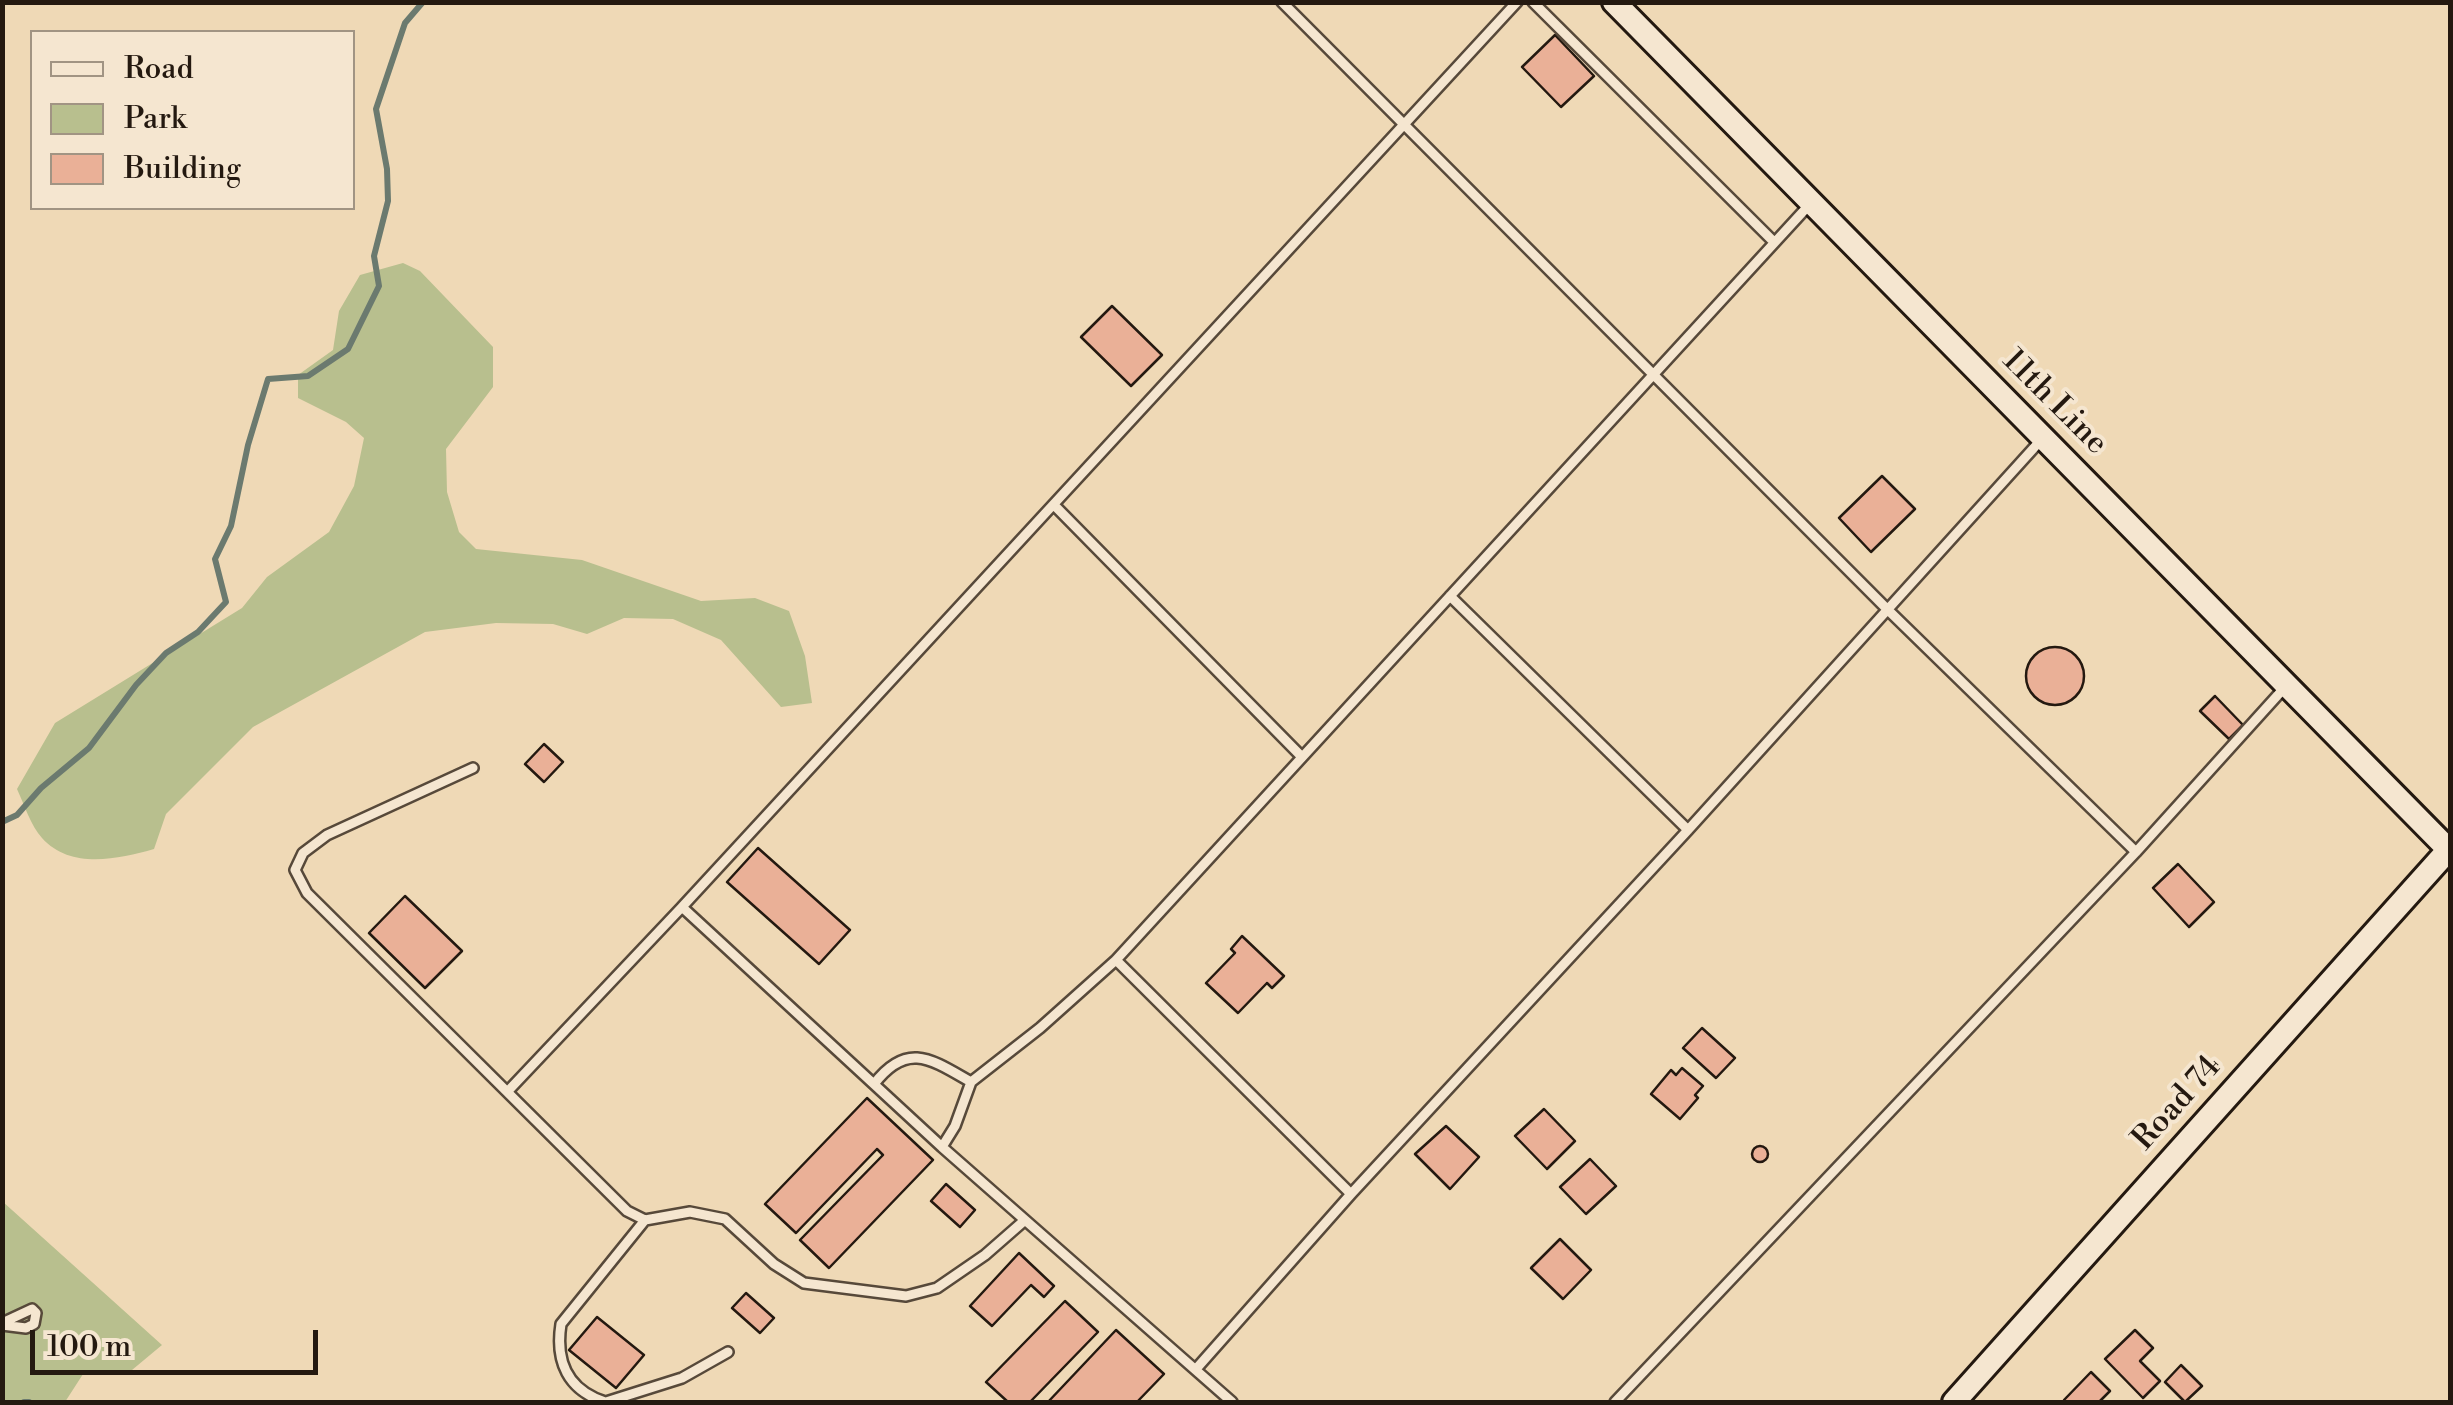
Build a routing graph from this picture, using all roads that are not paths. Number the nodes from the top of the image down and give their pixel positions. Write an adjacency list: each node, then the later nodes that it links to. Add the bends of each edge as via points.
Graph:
1 (1282, 2): 5 (lane)
2 (1518, 2): 5 (lane)
3 (1533, 2): 7 (lane)
4 (1614, 2): 6 (main road, 11th Line)
5 (1405, 125): 8 (lane); 10 (lane)
6 (1812, 202): 7 (lane); 9 (main road, 11th Line)
7 (1774, 242): 8 (lane)
8 (1653, 374): 11 (lane); 12 (lane)
9 (2042, 438): 12 (lane); 13 (main road, 11th Line)
10 (1054, 505): 14 (lane); 19 (lane)
11 (1450, 596): 14 (lane); 16 (lane)
12 (1888, 610): 16 (lane); 18 (lane)
13 (2287, 684): 17 (main road, 11th Line); 18 (lane)
14 (1302, 758): 20 (lane)
15 (473, 768): 23 (lane, via 327,835 303,853 295,870 306,893)
16 (1688, 830): 25 (lane)
17 (2450, 849): 33 (main road, Road 74)
18 (2136, 852): 32 (lane)
19 (682, 907): 22 (lane); 23 (lane)
20 (1116, 960): 21 (lane); 25 (lane)
21 (971, 1082): 22 (lane, via 907,1056 888,1065); 24 (lane)
22 (874, 1084): 24 (lane)
23 (508, 1091): 26 (lane, via 628,1211)
24 (942, 1148): 27 (lane)
25 (1350, 1194): 29 (lane)
26 (645, 1220): 27 (lane, via 690,1212 725,1219 804,1283 906,1296 937,1288); 30 (lane, via 561,1324 562,1367 572,1384)
27 (1024, 1220): 29 (lane)
28 (728, 1352): 30 (lane, via 682,1378)
29 (1196, 1368): 31 (lane)
30 (605, 1402)
31 (1232, 1402)
32 (1615, 1402)
33 (1954, 1402)

